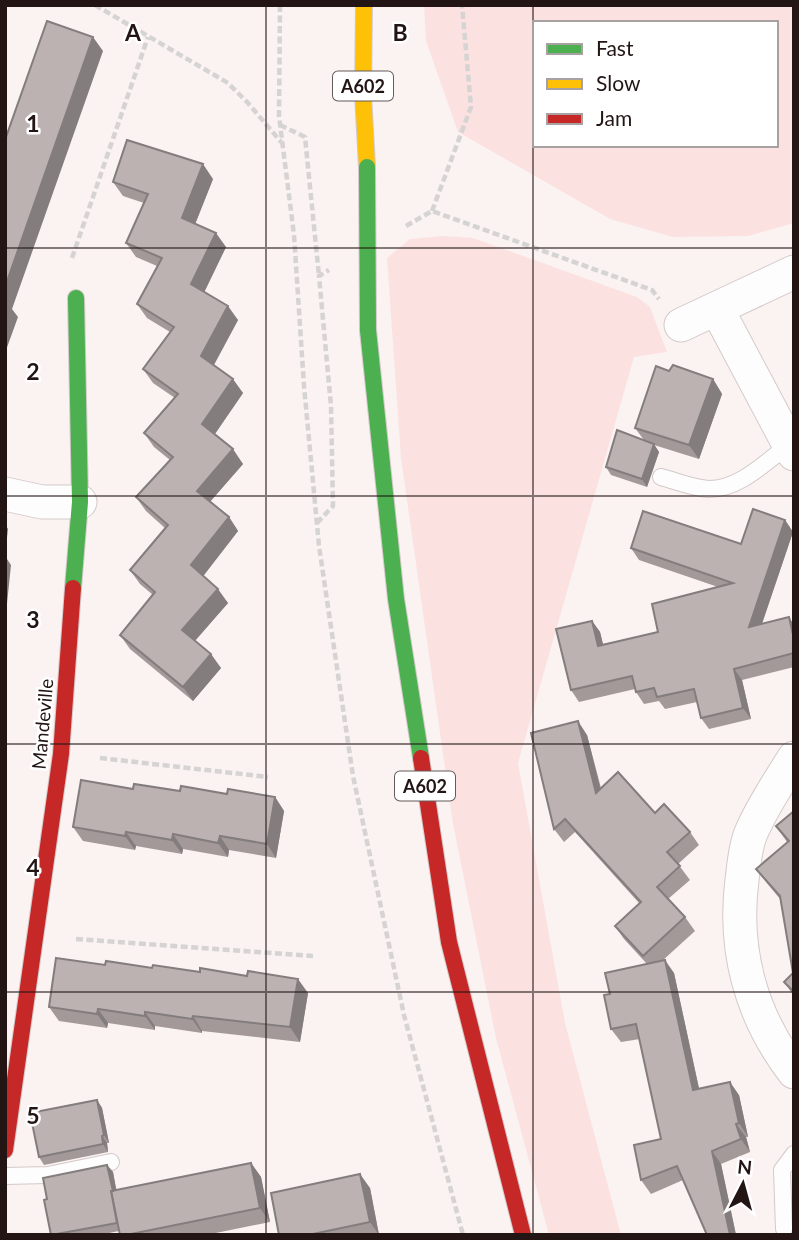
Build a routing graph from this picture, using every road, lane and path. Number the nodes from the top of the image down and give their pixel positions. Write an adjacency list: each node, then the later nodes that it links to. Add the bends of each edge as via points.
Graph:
1 (95, 5): 5 (path)
2 (280, 5): 6 (path)
3 (364, 5): 33 (main road, A602, bridge, via 368,330 396,599 449,942)
4 (462, 5): 8 (path, via 471,107)
5 (148, 37): 7 (path, via 228,83); 13 (path, via 67,272)
6 (280, 125): 7 (path); 12 (path, via 305,137)
7 (282, 143): 20 (path, via 294,235)
8 (432, 211): 9 (path); 15 (path, via 652,290)
9 (398, 230)
10 (330, 270): 12 (path)
11 (794, 272): 14 (street)
12 (319, 276): 20 (path, via 331,407 332,506)
13 (76, 298): 19 (main road, Mandeville)
14 (717, 309): 15 (street); 16 (street)
15 (681, 325)
16 (791, 449): 17 (lane, via 725,487 709,489)
17 (661, 477)
18 (5, 494): 19 (street, via 42,502)
19 (80, 502): 21 (main road, Mandeville)
20 (317, 523): 32 (path, via 353,776 404,1016)
21 (61, 754): 23 (path); 24 (main road, Mandeville)
22 (794, 758): 26 (street, via 751,834 739,898 739,933 751,993 765,1027)
23 (268, 777)
24 (36, 936): 25 (path); 27 (main road, Mandeville)
25 (313, 956)
26 (794, 1072)
27 (5, 1150)
28 (794, 1154): 31 (lane, via 782,1170)
29 (111, 1162): 30 (lane, via 48,1175)
30 (5, 1176)
31 (784, 1229)
32 (463, 1235)
33 (523, 1235)

